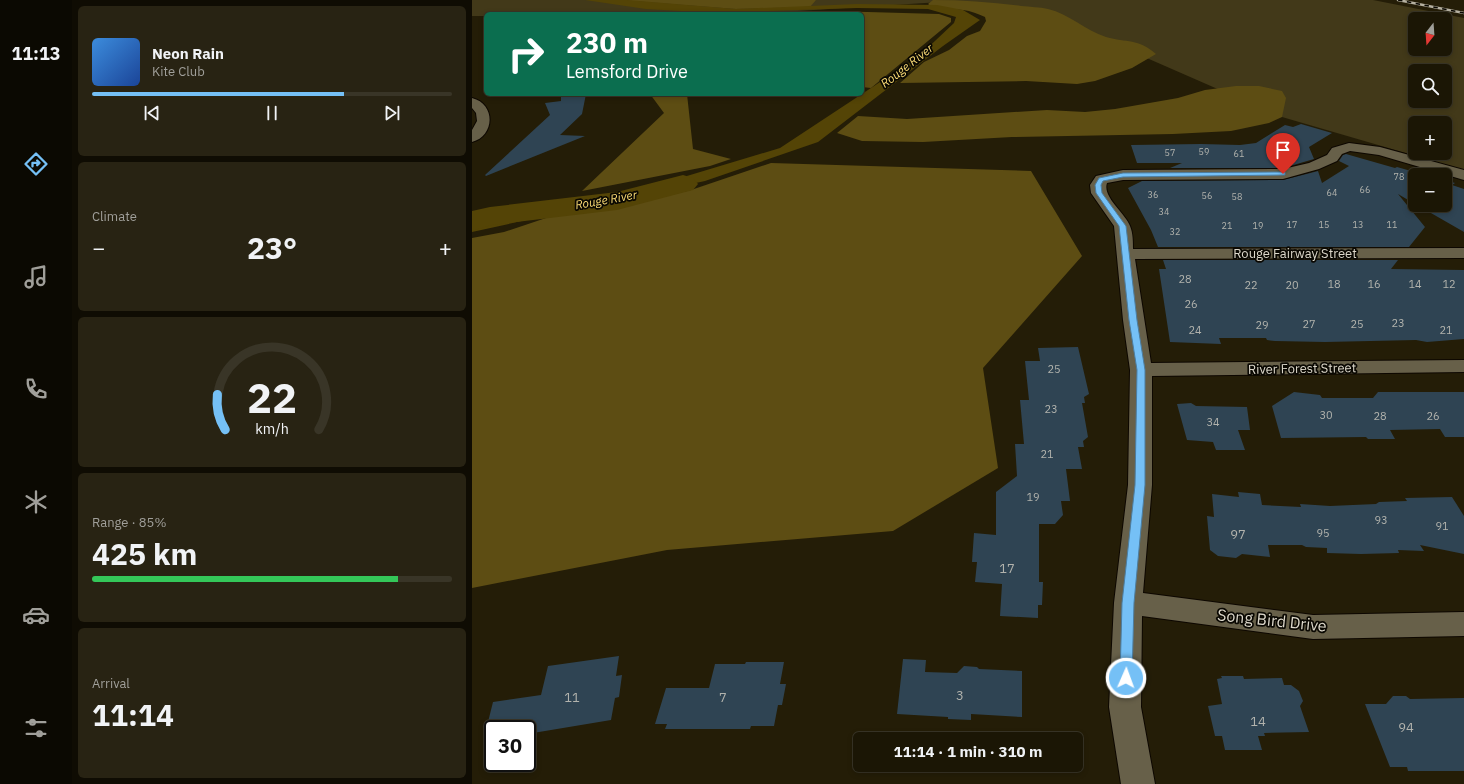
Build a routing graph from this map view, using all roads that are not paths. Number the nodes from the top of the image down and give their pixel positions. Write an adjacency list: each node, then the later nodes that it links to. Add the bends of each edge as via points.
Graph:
1 (472, 102): 2 (street, via 478,105 484,116 482,128)
2 (472, 138)
3 (1464, 175): 5 (street, via 1380,151 1349,147 1337,151 1332,158 1314,166 1283,174 1123,175 1101,179 1098,185 1099,193 1122,226)
4 (1464, 253): 5 (street, Rouge Fairway Street)
5 (1126, 254): 7 (street)
6 (1464, 366): 7 (street, River Forest Street)
7 (1141, 370): 8 (street, via 1140,485)
8 (1128, 603): 9 (street, Song Bird Drive, via 1313,627); 10 (street, via 1125,707)
9 (1464, 624)
10 (1138, 784)

